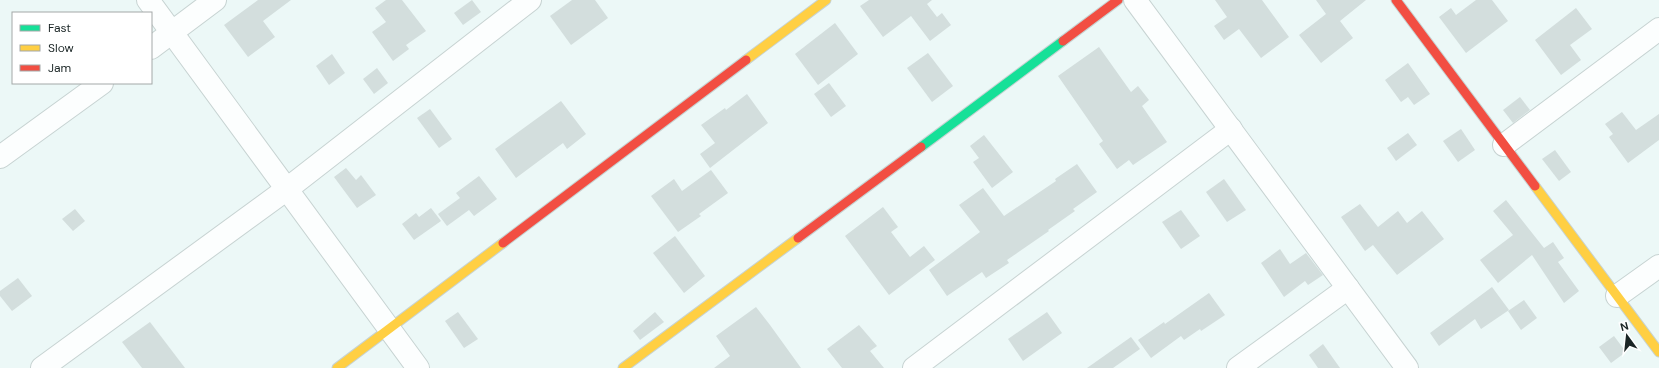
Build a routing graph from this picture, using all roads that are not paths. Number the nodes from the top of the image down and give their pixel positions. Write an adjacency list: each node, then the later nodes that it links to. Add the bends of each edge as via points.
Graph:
1 (148, 0): 9 (street)
2 (215, 0): 9 (street)
3 (530, 0): 15 (street)
4 (826, 0): 19 (street)
5 (1118, 0): 24 (street)
6 (1135, 0): 12 (street)
7 (1399, 1): 13 (street)
8 (1659, 29): 13 (street)
9 (172, 33): 10 (street); 15 (street)
10 (152, 47)
11 (101, 84): 14 (street)
12 (1231, 129): 17 (street); 25 (street)
13 (1504, 145): 18 (street)
14 (0, 157)
15 (287, 189): 19 (street); 21 (street)
16 (1659, 266): 18 (street)
17 (1348, 288): 26 (street); 27 (street)
18 (1617, 296): 20 (street)
19 (390, 329): 22 (street); 23 (street)
20 (1659, 352)
21 (42, 368)
22 (336, 368)
23 (418, 368)
24 (623, 368)
25 (914, 368)
26 (1238, 368)
27 (1407, 368)

